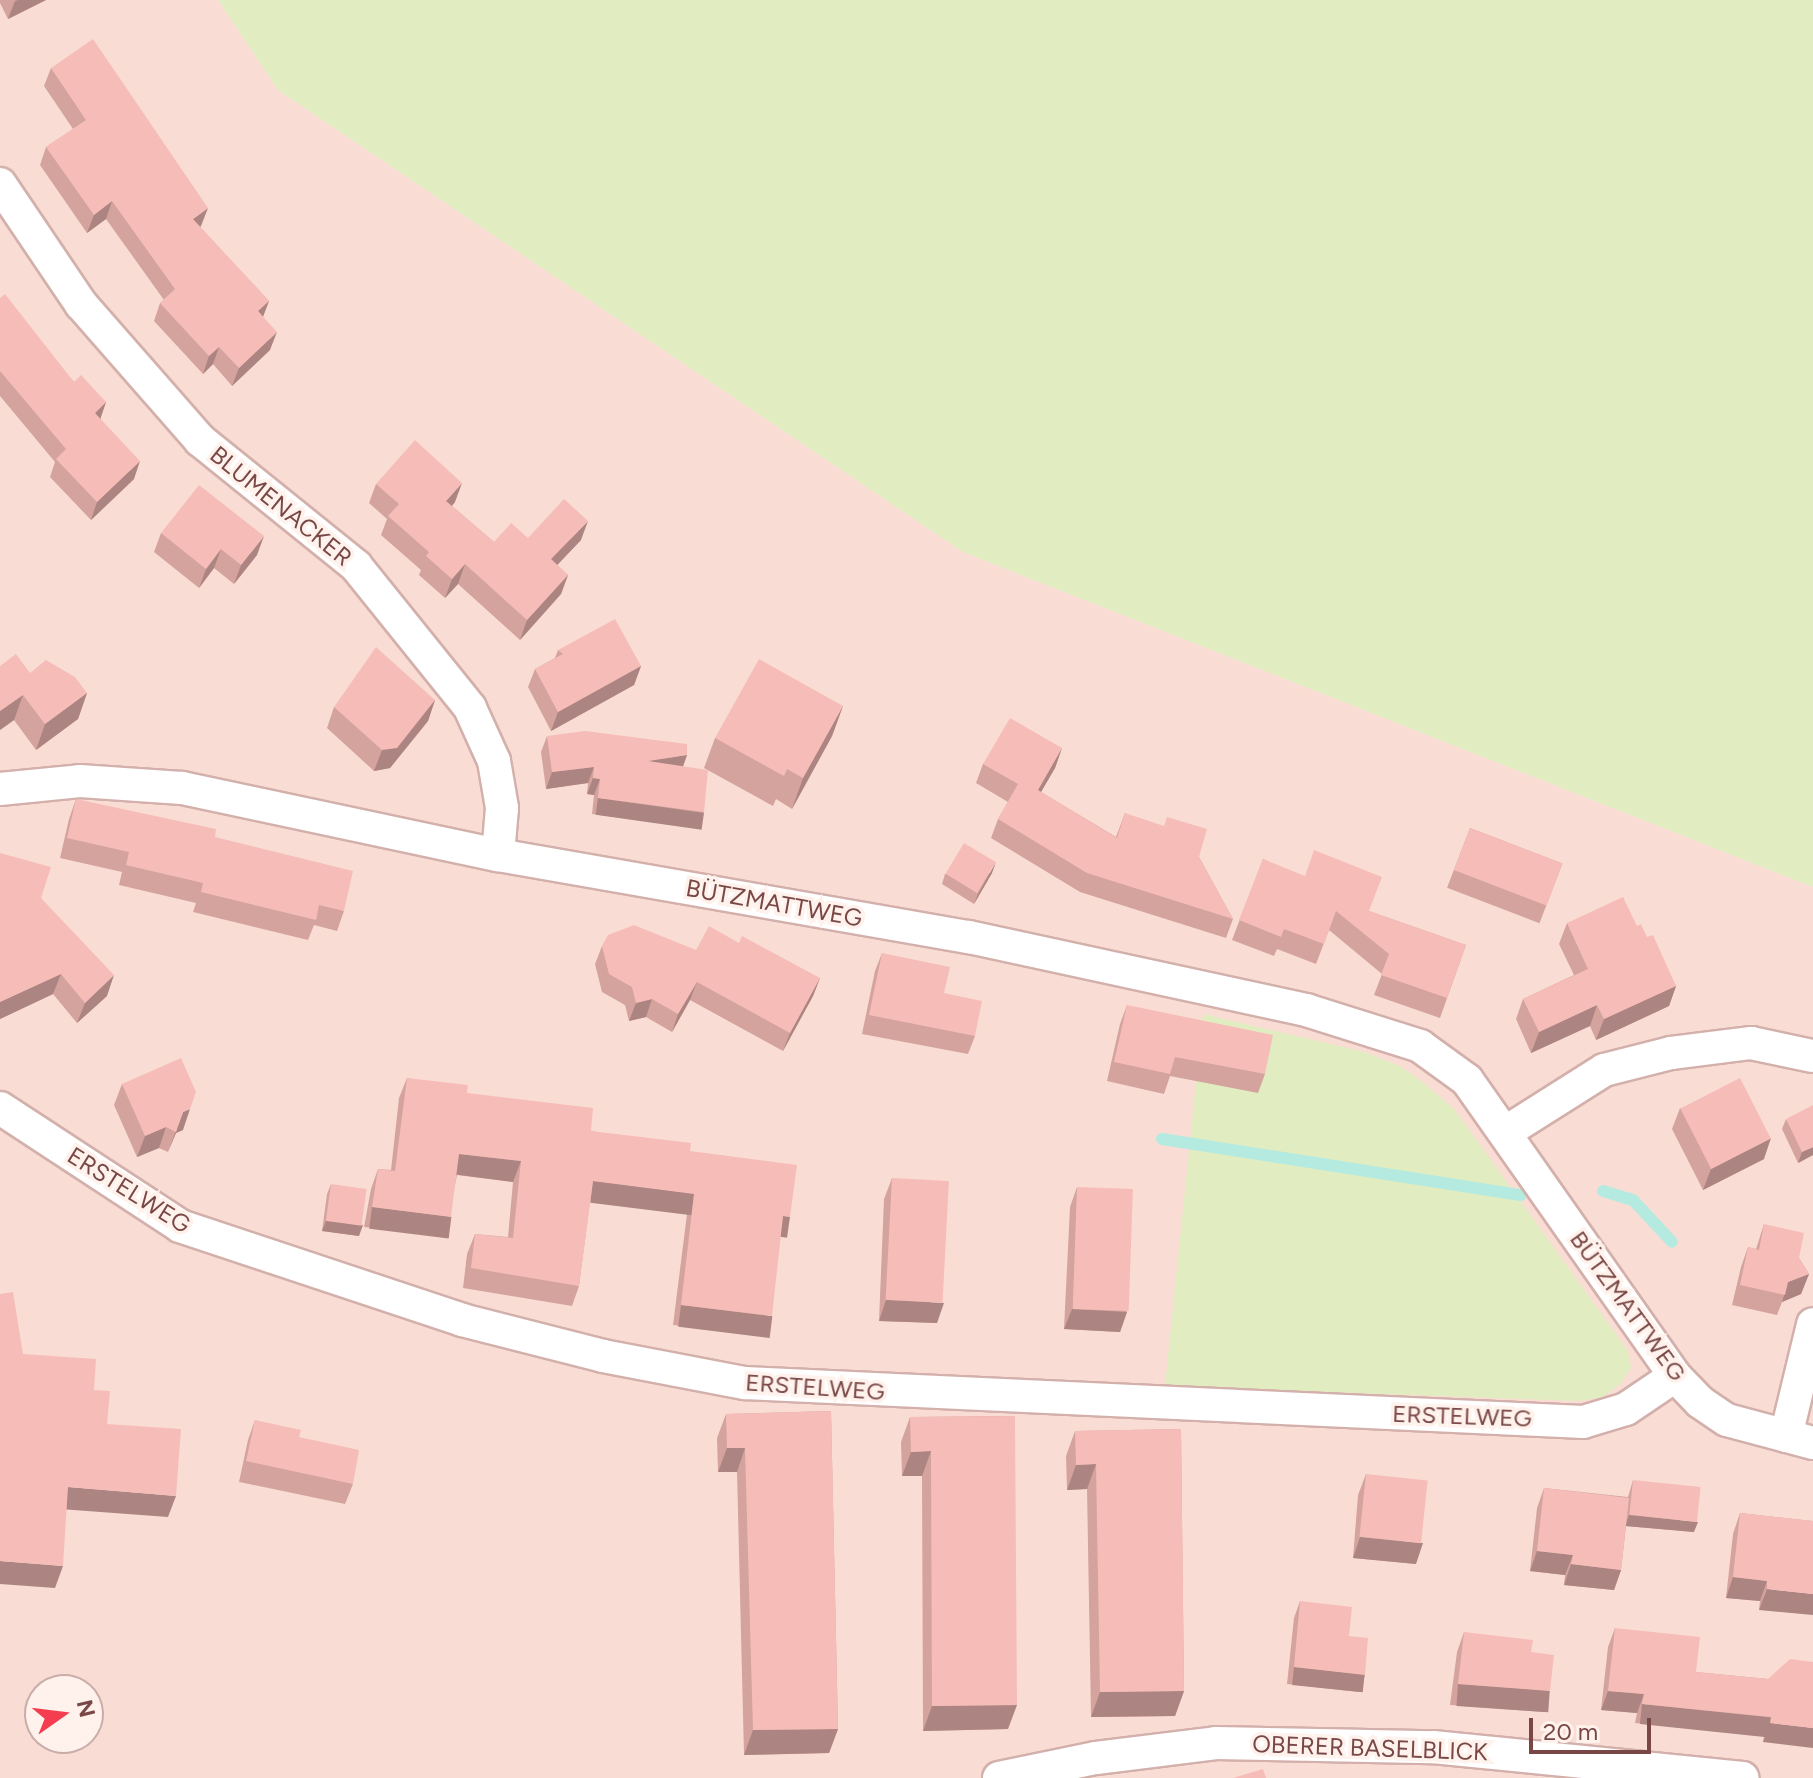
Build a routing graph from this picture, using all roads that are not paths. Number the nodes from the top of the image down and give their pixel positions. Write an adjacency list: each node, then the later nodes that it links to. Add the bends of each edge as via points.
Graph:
1 (0, 184): 3 (street, BLUMENACKER, via 81,304 200,440 356,566 470,708 494,761 502,808)
2 (0, 789): 3 (street, BÜTZMATTWEG, via 80,781 182,788)
3 (498, 855): 6 (street, BÜTZMATTWEG, via 969,937 1306,1010 1420,1046 1467,1080)
4 (1812, 1056): 6 (street, via 1751,1043 1617,1066)
5 (0, 1108): 8 (street, ERSTELWEG, via 180,1226 462,1320 603,1356 745,1383 1583,1422 1626,1409)
6 (1506, 1132): 8 (street, BÜTZMATTWEG)
7 (1813, 1324): 9 (street, BÜTZMATTWEG)
8 (1675, 1376): 9 (street, BÜTZMATTWEG, via 1727,1420)
9 (1799, 1439)
10 (999, 1778): 11 (street, OBERER BASELBLICK, via 1096,1758 1216,1743 1433,1747)
11 (1742, 1778)

